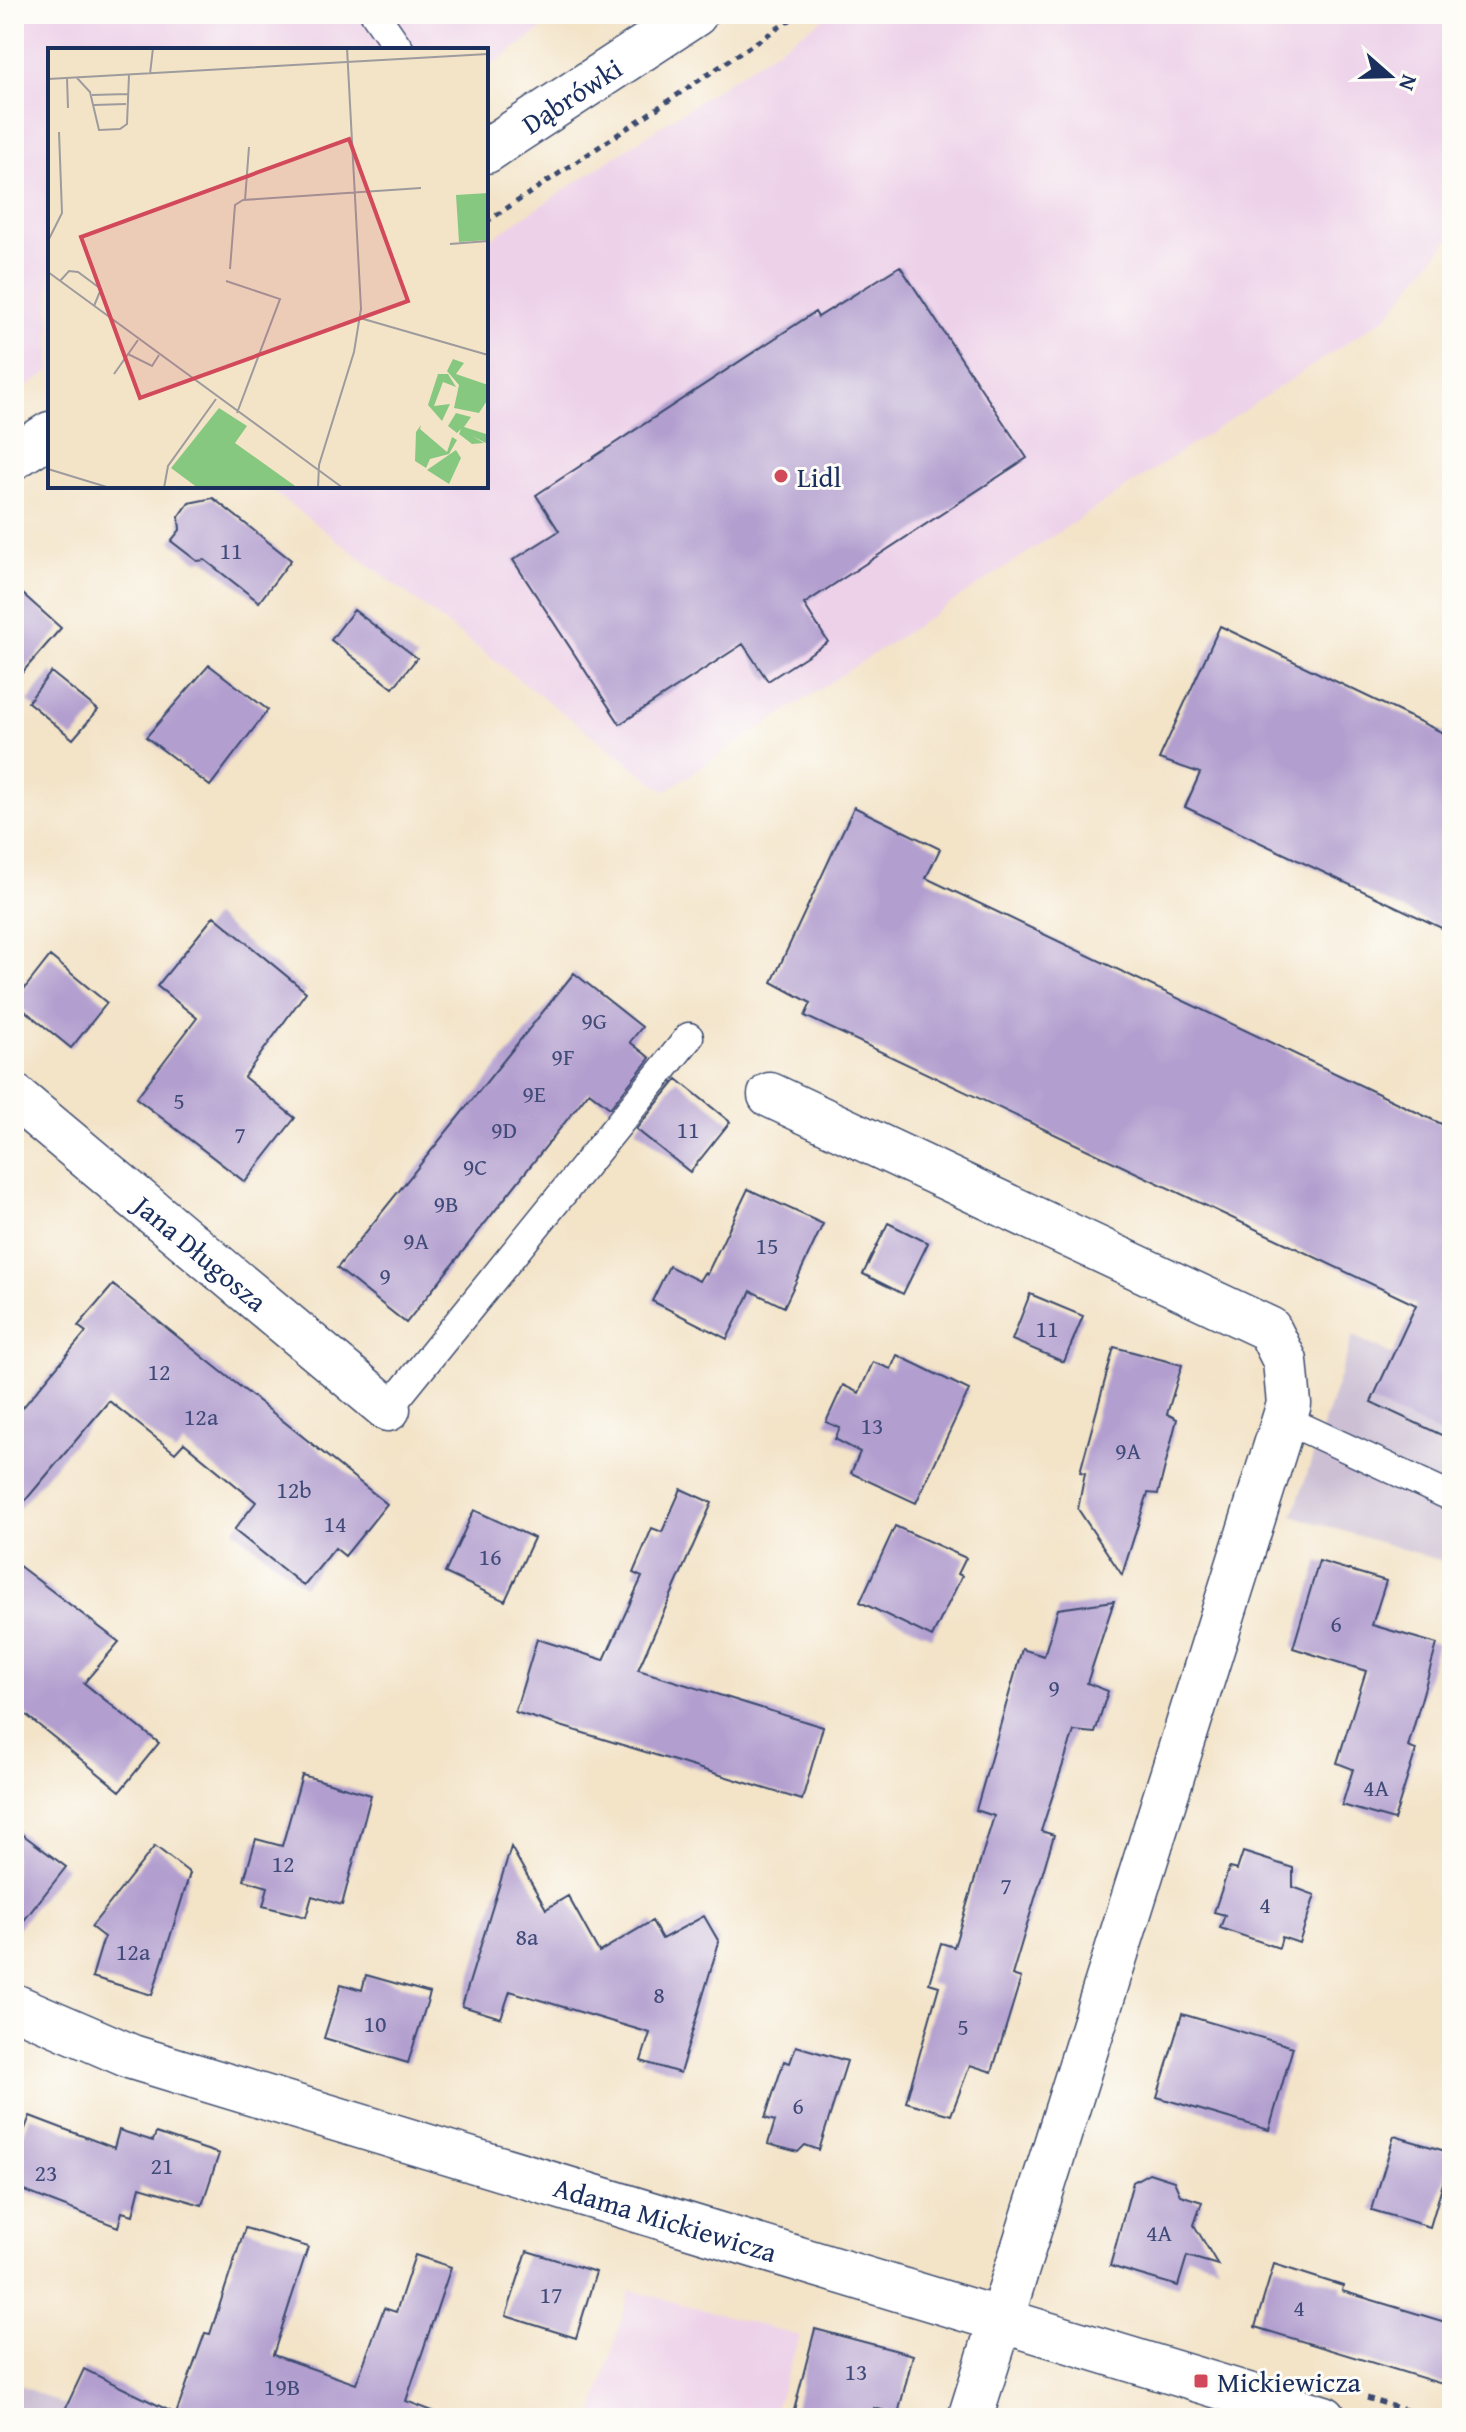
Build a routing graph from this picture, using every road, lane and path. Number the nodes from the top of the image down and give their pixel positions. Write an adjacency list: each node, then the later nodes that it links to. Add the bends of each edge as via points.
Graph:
1 (375, 14): 4 (lane)
2 (695, 14): 5 (street, Dąbrówki)
3 (799, 14): 6 (path)
4 (390, 46)
5 (488, 150)
6 (488, 221)
7 (48, 435): 8 (street)
8 (14, 457)
9 (689, 1037): 12 (lane)
10 (770, 1095): 13 (street, via 1269,1329 1285,1361 1289,1404)
11 (14, 1096): 12 (street, Jana Długosza)
12 (388, 1409)
13 (1284, 1419): 14 (lane); 16 (street)
14 (1452, 1497)
15 (14, 2006): 16 (street, Adama Mickiewicza, via 132,2057)
16 (1001, 2320): 17 (street); 18 (street, Adama Mickiewicza)
17 (970, 2418)
18 (1324, 2418)

